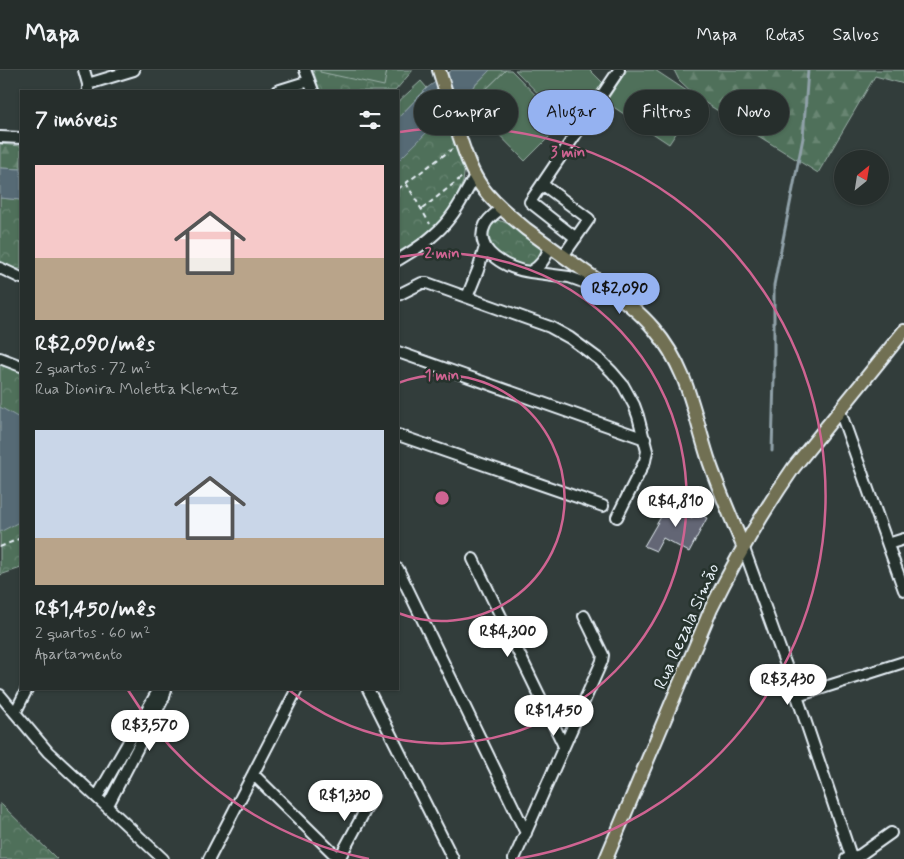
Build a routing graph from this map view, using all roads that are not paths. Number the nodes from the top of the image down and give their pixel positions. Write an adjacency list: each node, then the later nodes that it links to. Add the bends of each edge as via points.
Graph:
1 (84, 70): 7 (street)
2 (134, 70): 7 (street)
3 (305, 70): 6 (street)
4 (439, 70): 11 (main road)
5 (619, 70): 12 (street)
6 (311, 86): 8 (street)
7 (88, 88)
8 (284, 90)
9 (0, 137): 10 (street)
10 (20, 138)
11 (474, 172): 13 (main road, via 486,193); 18 (street, via 454,212 436,234)
12 (542, 184): 14 (street, via 530,202); 14 (street, via 589,219)
13 (502, 208): 15 (main road); 16 (street, via 484,227)
14 (576, 238): 17 (street)
15 (550, 246): 17 (main road); 20 (street, via 543,262)
16 (485, 247): 20 (street, via 506,265); 24 (street)
17 (563, 256): 23 (main road)
18 (399, 259)
19 (0, 268): 21 (street)
20 (530, 272): 23 (street, via 569,277)
21 (20, 278)
22 (399, 295): 24 (street, via 424,282)
23 (617, 295): 36 (main road, via 644,318 675,359 690,393 714,476)
24 (467, 297): 31 (street, via 550,327 586,350 623,385 634,405)
25 (904, 331): 29 (main road, Rua Rezala Simão)
26 (399, 352): 31 (street)
27 (0, 358): 28 (street)
28 (20, 366)
29 (840, 411): 35 (street); 36 (main road, Rua Rezala Simão, via 794,467)
30 (399, 435): 32 (street)
31 (645, 440): 33 (street, via 647,456)
32 (603, 506)
33 (617, 517)
34 (904, 539): 35 (street)
35 (888, 544): 39 (street)
36 (743, 546): 48 (street); 63 (main road, Rua Rezala Simão, via 711,609)
37 (473, 558): 50 (street)
38 (399, 571): 55 (street)
39 (904, 590)
40 (584, 616): 50 (street, via 603,658)
41 (904, 662): 48 (street)
42 (28, 690): 49 (street)
43 (158, 690): 53 (street)
44 (166, 690): 54 (street)
45 (297, 690): 51 (street)
46 (368, 690): 61 (street)
47 (0, 695): 49 (street)
48 (797, 696): 57 (street)
49 (16, 713): 53 (street, via 48,752)
50 (564, 746): 55 (street)
51 (253, 774): 59 (street); 60 (street)
52 (373, 796): 60 (street)
53 (97, 797): 54 (street)
54 (108, 807): 58 (street)
55 (526, 833): 62 (street)
56 (891, 833): 57 (street, via 860,855)
57 (850, 858)
58 (163, 859)
59 (209, 859)
60 (339, 859)
61 (453, 859)
62 (514, 859)
63 (606, 859)

